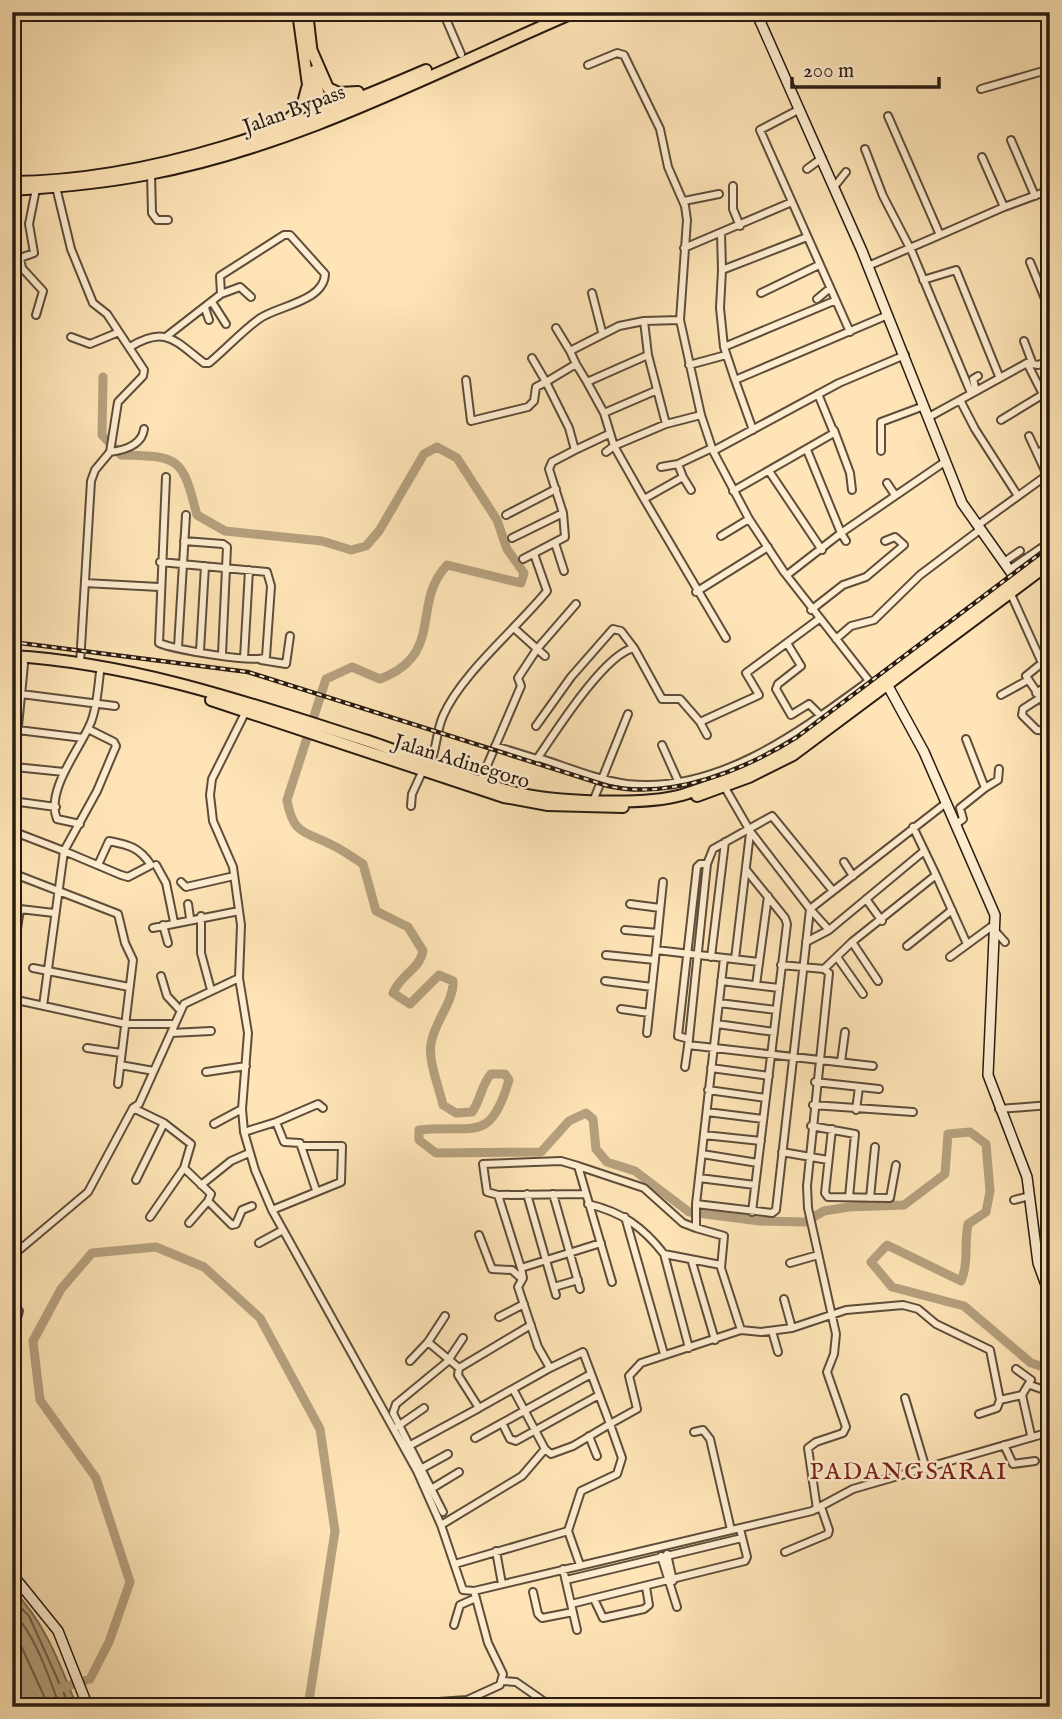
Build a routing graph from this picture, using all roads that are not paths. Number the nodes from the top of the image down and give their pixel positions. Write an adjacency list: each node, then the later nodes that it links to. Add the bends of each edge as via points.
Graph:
1 (298, 12): 13 (highway)
2 (307, 12): 8 (highway)
3 (443, 12): 9 (street)
4 (556, 12): 7 (highway, Jalan Bypass)
5 (575, 12): 7 (highway, Jalan Bypass)
6 (755, 12): 15 (street)
7 (504, 39): 9 (highway, Jalan Bypass); 17 (highway, Jalan Bypass)
8 (311, 49): 12 (highway, via 322,80 339,93); 17 (highway)
9 (461, 54): 12 (highway, Jalan Bypass)
10 (588, 65): 37 (street, via 617,53 624,55 660,129 668,167)
11 (1050, 69): 14 (street)
12 (396, 80): 17 (highway, Jalan Bypass)
13 (307, 85): 17 (highway); 20 (highway, via 296,116)
14 (981, 89)
15 (800, 109): 24 (street); 38 (street, via 760,130)
16 (888, 116): 43 (street)
17 (319, 118): 20 (highway, Jalan Bypass); 27 (highway, Jalan Bypass, via 279,138)
18 (1045, 126): 19 (street)
19 (1050, 135)
20 (254, 136): 28 (highway, Jalan Bypass, via 134,169)
21 (1011, 140): 36 (street)
22 (865, 149): 45 (street)
23 (982, 156): 39 (street)
24 (822, 158): 25 (street); 31 (street)
25 (807, 169)
26 (846, 172): 31 (street)
27 (151, 174): 30 (highway, Jalan Bypass); 40 (street, via 152,213 157,220)
28 (12, 181)
29 (733, 186): 41 (street, via 733,209)
30 (55, 187): 32 (highway, Jalan Bypass); 69 (street, via 82,278 95,306)
31 (834, 187): 49 (street)
32 (36, 188): 33 (highway, Jalan Bypass); 62 (street, via 29,224 34,253 20,257 22,268 43,291)
33 (12, 190)
34 (1050, 190): 36 (street)
35 (719, 194): 37 (street)
36 (1035, 196): 39 (street)
37 (684, 201): 46 (street)
38 (792, 202): 41 (street); 44 (street)
39 (1004, 207): 43 (street)
40 (168, 220)
41 (740, 226): 42 (street)
42 (721, 233): 46 (street); 50 (street)
43 (940, 235): 45 (street)
44 (807, 237): 48 (street); 50 (street)
45 (910, 247): 49 (street); 51 (street)
46 (684, 248): 65 (street)
47 (1030, 262): 61 (street)
48 (819, 265): 52 (street); 54 (street)
49 (868, 266): 63 (street)
50 (722, 270): 75 (street)
51 (923, 280): 87 (street, via 956,270); 93 (street)
52 (829, 289): 57 (street); 58 (street)
53 (592, 293): 70 (street)
54 (761, 293)
55 (221, 294): 56 (street, via 240,287); 59 (street); 72 (street, via 220,276 286,234 325,277 307,296 258,319 209,363)
56 (251, 297)
57 (817, 299)
58 (834, 301): 71 (street); 75 (street)
59 (212, 302): 60 (street); 67 (street)
60 (205, 308): 64 (street); 72 (street)
61 (1050, 311)
62 (36, 315)
63 (888, 315): 71 (street); 80 (street)
64 (209, 320)
65 (680, 320): 66 (street); 85 (street)
66 (644, 321): 70 (street); 78 (street)
67 (226, 324)
68 (556, 328): 77 (street)
69 (119, 332): 73 (street, via 90,344); 76 (street)
70 (602, 332): 77 (street)
71 (850, 332): 89 (street)
72 (167, 336): 76 (street)
73 (71, 337)
74 (1024, 341): 83 (street)
75 (724, 346): 79 (street)
76 (130, 347): 114 (street, via 144,373 118,402)
77 (570, 351): 84 (street)
78 (648, 355): 91 (street); 92 (street)
79 (726, 355): 85 (street); 89 (street)
80 (905, 355): 94 (street); 97 (street)
81 (532, 358): 90 (street)
82 (1050, 360): 83 (street, via 1038,365)
83 (1029, 362): 87 (street); 95 (street)
84 (576, 364): 90 (street); 91 (street)
85 (688, 365): 100 (street)
86 (978, 376): 93 (street)
87 (999, 376): 93 (street)
88 (466, 380): 90 (street, via 469,420 476,422 531,405 536,387)
89 (735, 380): 105 (street)
90 (546, 382): 112 (street)
91 (587, 382): 99 (street)
92 (655, 391): 99 (street); 103 (street)
93 (973, 392): 96 (street)
94 (818, 394): 105 (street); 106 (street)
95 (1042, 395): 98 (street); 102 (street)
96 (960, 400): 101 (street); 131 (street)
97 (924, 405): 101 (street); 115 (street, via 881,422)
98 (1050, 408)
99 (604, 413): 107 (street)
100 (701, 415): 103 (street); 111 (street)
101 (929, 417): 118 (street)
102 (1001, 420)
103 (667, 424): 109 (street)
104 (144, 429): 114 (street, via 143,437 126,449)
105 (753, 430): 111 (street)
106 (834, 430): 113 (street); 128 (street)
107 (609, 434): 109 (street); 112 (street)
108 (1029, 436): 117 (street)
109 (614, 446): 116 (street); 132 (street)
110 (1050, 447): 117 (street)
111 (712, 449): 119 (street); 129 (street)
112 (575, 450): 126 (street, via 550,465)
113 (807, 450): 121 (street); 138 (street)
114 (112, 451): 162 (street, via 91,481)
115 (881, 451)
116 (606, 452)
117 (1037, 453): 122 (street)
118 (946, 461): 130 (street); 137 (street, via 962,503)
119 (678, 464): 120 (street); 124 (street)
120 (661, 467)
121 (769, 471): 129 (street); 147 (street)
122 (1049, 474): 131 (street)
123 (166, 477): 152 (street)
124 (683, 477): 127 (street); 132 (street)
125 (887, 483): 130 (street)
126 (556, 489): 133 (street); 135 (street)
127 (691, 490)
128 (852, 490)
129 (733, 491): 136 (street)
130 (895, 495): 138 (street, via 856,527)
131 (1018, 496): 137 (street)
132 (643, 499): 165 (street)
133 (563, 513): 140 (street); 145 (street, via 566,534)
134 (186, 515): 141 (street)
135 (506, 515)
136 (749, 519): 139 (street); 146 (street)
137 (979, 527): 158 (street); 173 (street, via 874,620 851,626)
138 (841, 533): 142 (street); 147 (street)
139 (722, 536)
140 (512, 538)
141 (184, 541): 154 (street); 156 (street, via 225,545)
142 (846, 541)
143 (885, 541): 168 (street, via 895,537 904,545 866,577 843,584)
144 (1050, 542): 158 (street)
145 (555, 543): 150 (street); 159 (street)
146 (768, 547): 161 (street); 165 (street)
147 (822, 550): 161 (street)
148 (1020, 551): 158 (street)
149 (1050, 553): 158 (highway)
150 (534, 554): 151 (street); 170 (street, via 547,591)
151 (523, 559)
152 (160, 562): 154 (street); 164 (street)
153 (1050, 563): 160 (highway, Jalan Adinegoro)
154 (183, 564): 155 (street); 175 (street)
155 (205, 566): 156 (street); 178 (street)
156 (226, 568): 157 (street); 179 (street)
157 (249, 570): 183 (street); 184 (street, via 267,572 270,578 267,654)
158 (1010, 570): 190 (highway)
159 (564, 571)
160 (1040, 571): 163 (street); 166 (highway, Jalan Adinegoro)
161 (786, 575): 168 (street)
162 (85, 583): 164 (street); 187 (street)
163 (1050, 586)
164 (159, 587): 175 (street, via 158,640 161,645)
165 (696, 592): 172 (street)
166 (1010, 592): 185 (street); 192 (highway, Jalan Adinegoro)
167 (576, 604): 177 (street)
168 (811, 610): 169 (street)
169 (818, 619): 173 (street); 174 (street)
170 (515, 629): 177 (street); 218 (street, via 470,676 444,715)
171 (290, 636): 184 (street, via 286,664)
172 (726, 638)
173 (836, 639): 190 (street)
174 (787, 643): 203 (street, via 746,673 759,695); 205 (street, via 802,666 776,689 791,715 808,704)
175 (178, 647): 178 (street)
176 (634, 648): 203 (street, via 662,699 680,699); 206 (street, via 621,631 613,629); 215 (street, via 622,652 580,698 556,726)
177 (537, 649): 181 (street); 214 (street, via 519,678 521,686)
178 (201, 651): 179 (street)
179 (222, 654): 183 (street)
180 (12, 656): 187 (highway)
181 (545, 656)
182 (1050, 657): 185 (street)
183 (244, 658): 184 (street)
184 (259, 660)
185 (1042, 663): 189 (street, via 1027,674)
186 (18, 664): 188 (highway); 193 (street)
187 (80, 664): 194 (highway)
188 (100, 673): 194 (highway); 197 (street)
189 (1028, 680): 195 (street); 196 (street)
190 (871, 683): 205 (highway)
191 (1050, 684): 196 (street)
192 (887, 686): 205 (highway, Jalan Adinegoro); 230 (street)
193 (21, 694): 197 (street); 202 (street)
194 (202, 694): 199 (highway); 204 (highway)
195 (1001, 695)
196 (1038, 695): 200 (street); 209 (street, via 1022,715 1037,730)
197 (95, 703): 198 (street); 207 (street)
198 (115, 706)
199 (246, 711): 204 (highway); 247 (street, via 212,779 210,795 213,821)
200 (1050, 712)
201 (628, 714): 221 (street)
202 (15, 718): 208 (street)
203 (700, 722): 210 (street)
204 (295, 723): 218 (highway)
205 (826, 724): 224 (street); 225 (highway, Jalan Adinegoro, via 771,768); 228 (highway, via 767,761 682,795)
206 (536, 726)
207 (88, 729): 211 (street); 233 (street, via 116,746)
208 (18, 730): 211 (street); 216 (street)
209 (1050, 732)
210 (707, 735)
211 (83, 738): 220 (street)
212 (966, 740): 226 (street)
213 (663, 745): 224 (street)
214 (495, 746): 215 (street); 223 (street)
215 (539, 758): 221 (street)
216 (14, 759): 217 (street)
217 (15, 767): 220 (street); 227 (street)
218 (427, 767): 222 (highway); 231 (street, via 412,794)
219 (999, 769): 226 (street, via 998,780)
220 (64, 772): 232 (street)
221 (601, 778): 224 (street, via 636,784); 228 (street)
222 (462, 780): 223 (highway); 225 (highway, Jalan Adinegoro, via 527,802 575,807 648,807 682,802)
223 (480, 782): 228 (highway, via 543,797)
224 (679, 783)
225 (724, 786): 236 (street)
226 (985, 788): 234 (street, via 960,808 962,819)
227 (12, 789)
228 (594, 799)
229 (12, 801): 232 (street)
230 (946, 803): 234 (street); 235 (street)
231 (411, 806)
232 (56, 807): 233 (street, via 57,819)
233 (80, 824): 240 (street)
234 (955, 825): 268 (street)
235 (913, 827): 239 (street); 248 (street)
236 (749, 830): 238 (street); 244 (street); 252 (street, via 772,816); 258 (street)
237 (12, 831): 240 (street)
238 (725, 842): 281 (street, via 697,867); 282 (street)
239 (924, 850): 246 (street); 254 (street)
240 (64, 851): 242 (street); 251 (street)
241 (844, 862): 248 (street)
242 (98, 865): 242 (street, via 132,877 151,865 129,844 109,841)
243 (156, 865): 265 (street, via 166,883)
244 (747, 871): 253 (street); 286 (street)
245 (12, 873): 251 (street)
246 (936, 875): 259 (street); 264 (street)
247 (234, 876): 250 (street, via 186,887); 260 (street)
248 (853, 876): 252 (street)
249 (663, 881): 257 (street)
250 (181, 882)
251 (58, 889): 261 (street); 302 (street, via 118,915 132,955)
252 (833, 891): 258 (street)
253 (768, 896): 289 (street); 290 (street, via 786,921)
254 (866, 899): 264 (street); 271 (street)
255 (188, 904): 263 (street)
256 (630, 904): 257 (street)
257 (660, 908): 272 (street)
258 (810, 909): 271 (street); 273 (street)
259 (953, 910): 277 (street); 278 (street)
260 (239, 911): 262 (street); 296 (street)
261 (54, 913): 269 (street, via 20,909); 294 (street)
262 (201, 916): 263 (street); 304 (street, via 201,953)
263 (190, 918): 265 (street)
264 (882, 921): 274 (street)
265 (174, 922): 266 (street)
266 (163, 925): 267 (street); 276 (street)
267 (153, 928)
268 (996, 928): 275 (street); 277 (street); 348 (street, via 987,1066)
269 (14, 930): 288 (street)
270 (625, 930): 272 (street)
271 (829, 930): 273 (street)
272 (658, 933): 279 (street)
273 (806, 942): 291 (street)
274 (852, 942): 283 (street); 299 (street)
275 (1005, 942)
276 (168, 943)
277 (967, 944): 284 (street)
278 (907, 946)
279 (656, 950): 281 (street); 287 (street)
280 (606, 955): 287 (street)
281 (692, 955): 282 (street); 321 (street)
282 (711, 957): 285 (street)
283 (837, 957): 293 (street); 305 (street)
284 (950, 957)
285 (724, 958): 286 (street); 298 (street)
286 (735, 959): 289 (street)
287 (655, 960): 301 (street)
288 (12, 962)
289 (759, 962): 300 (street)
290 (782, 965): 291 (street); 303 (street)
291 (803, 967): 293 (street); 326 (street)
292 (33, 968): 294 (street)
293 (824, 969): 327 (street, via 829,973)
294 (47, 970): 302 (street); 308 (street)
295 (161, 976): 310 (street, via 167,996)
296 (239, 978): 304 (street); 330 (street, via 247,1016)
297 (605, 981): 301 (street)
298 (721, 981): 300 (street); 307 (street)
299 (878, 981)
300 (755, 985): 303 (street)
301 (652, 986): 312 (street)
302 (129, 987): 313 (street)
303 (779, 988): 311 (street)
304 (211, 990): 310 (street)
305 (863, 994)
306 (12, 999): 308 (street)
307 (719, 1003): 311 (street); 315 (street)
308 (43, 1006): 313 (street)
309 (621, 1009): 312 (street)
310 (180, 1010): 314 (street)
311 (776, 1010): 317 (street)
312 (649, 1013): 320 (street)
313 (126, 1024): 314 (street); 324 (street)
314 (175, 1024): 319 (street)
315 (717, 1024): 317 (street); 322 (street)
316 (211, 1031): 319 (street)
317 (774, 1032): 325 (street)
318 (845, 1032): 328 (street)
319 (171, 1033): 334 (street)
320 (647, 1033)
321 (685, 1040): 322 (street); 332 (street)
322 (714, 1047): 325 (street); 333 (street)
323 (88, 1048): 324 (street)
324 (121, 1053): 329 (street)
325 (771, 1054): 326 (street); 336 (street)
326 (794, 1056): 327 (street); 363 (street)
327 (818, 1059): 328 (street); 337 (street)
328 (841, 1062): 331 (street)
329 (120, 1065): 334 (street); 338 (street)
330 (246, 1066): 335 (street); 347 (street)
331 (873, 1066)
332 (685, 1067)
333 (712, 1068): 336 (street); 341 (street)
334 (154, 1072): 345 (street)
335 (205, 1072)
336 (769, 1076): 342 (street)
337 (815, 1082): 339 (street); 343 (street)
338 (118, 1084)
339 (859, 1087): 340 (street); 349 (street)
340 (879, 1089)
341 (708, 1090): 342 (street); 350 (street)
342 (766, 1098): 352 (street)
343 (813, 1105): 349 (street); 356 (street)
344 (1050, 1105): 348 (street)
345 (133, 1108): 354 (street); 402 (street, via 88,1192)
346 (323, 1108): 353 (street, via 318,1104)
347 (242, 1109): 355 (street); 358 (street)
348 (999, 1109): 381 (street, via 1027,1177)
349 (856, 1110): 351 (street)
350 (706, 1112): 352 (street); 359 (street)
351 (913, 1112)
352 (763, 1119): 360 (street)
353 (276, 1122): 358 (street); 361 (street, via 284,1142 298,1141)
354 (164, 1123): 371 (street, via 191,1144); 373 (street)
355 (215, 1124)
356 (811, 1126): 357 (street); 366 (street)
357 (832, 1129): 367 (street); 382 (street, via 855,1134)
358 (244, 1132): 364 (street)
359 (704, 1135): 360 (street); 365 (street)
360 (761, 1141): 368 (street)
361 (301, 1146): 376 (street); 376 (street, via 342,1148 341,1182)
362 (875, 1147): 383 (street)
363 (782, 1152): 366 (street); 390 (street, via 776,1210)
364 (249, 1153): 374 (street); 388 (street)
365 (702, 1154): 368 (street); 372 (street)
366 (807, 1156): 367 (street); 401 (street, via 808,1208)
367 (828, 1160): 382 (street, via 826,1196)
368 (758, 1163): 375 (street)
369 (896, 1165): 383 (street, via 891,1197)
370 (578, 1166): 379 (street, via 561,1161 483,1164 487,1192); 380 (street); 394 (street, via 644,1188 683,1223)
371 (184, 1168): 374 (street); 392 (street)
372 (699, 1178): 375 (street); 389 (street)
373 (136, 1180)
374 (201, 1185): 385 (street, via 213,1196)
375 (755, 1185): 390 (street)
376 (316, 1190): 388 (street)
377 (527, 1194): 378 (street); 379 (street); 403 (street)
378 (553, 1194): 380 (street); 399 (street)
379 (498, 1195): 407 (street)
380 (585, 1195): 386 (street)
381 (1030, 1196): 384 (street); 412 (street, via 1038,1263)
382 (849, 1197): 383 (street)
383 (870, 1198)
384 (1014, 1200)
385 (208, 1201): 387 (street, via 234,1225 242,1210); 393 (street)
386 (588, 1204): 391 (street); 398 (street)
387 (252, 1206)
388 (272, 1210): 395 (street)
389 (697, 1211): 390 (street); 394 (street)
390 (752, 1212)
391 (624, 1215): 400 (street); 429 (street)
392 (150, 1217)
393 (189, 1223)
394 (696, 1228): 406 (street, via 723,1234)
395 (283, 1230): 397 (street); 449 (street)
396 (478, 1235): 408 (street, via 492,1269 512,1270)
397 (259, 1243)
398 (601, 1243): 399 (street); 410 (street)
399 (570, 1253): 403 (street); 409 (street)
400 (664, 1254): 404 (street); 427 (street)
401 (818, 1255): 405 (street); 417 (street)
402 (12, 1256)
403 (546, 1260): 407 (street); 409 (street, via 555,1291)
404 (692, 1262): 406 (street); 425 (street)
405 (790, 1263)
406 (721, 1265): 421 (street)
407 (521, 1268): 408 (street)
408 (522, 1280): 415 (street, via 518,1287)
409 (578, 1280): 411 (street)
410 (612, 1282)
411 (580, 1289)
412 (1050, 1296)
413 (784, 1299): 420 (street)
414 (12, 1301): 423 (street, via 19,1311)
415 (524, 1304): 418 (street); 419 (street)
416 (445, 1316): 426 (street)
417 (831, 1316): 420 (street); 442 (street, via 867,1307 918,1308 936,1324 990,1350); 466 (street, via 836,1346 827,1372 845,1429 808,1448)
418 (499, 1317)
419 (531, 1325): 432 (street); 433 (street)
420 (792, 1328): 422 (street)
421 (741, 1329): 422 (street); 425 (street)
422 (772, 1331): 428 (street)
423 (12, 1336)
424 (463, 1338): 430 (street)
425 (715, 1340): 427 (street)
426 (428, 1342): 430 (street); 431 (street)
427 (689, 1348): 429 (street)
428 (778, 1352)
429 (664, 1354): 448 (street, via 636,1368 628,1381 637,1409)
430 (450, 1359): 432 (street); 449 (street, via 396,1404)
431 (410, 1361)
432 (459, 1368): 444 (street, via 458,1375)
433 (550, 1368): 435 (street, via 582,1351); 437 (street)
434 (1016, 1369): 436 (street, via 1031,1378)
435 (591, 1374): 439 (street); 445 (street)
436 (1030, 1385): 438 (street); 440 (street)
437 (513, 1389): 444 (street); 445 (street)
438 (1050, 1392)
439 (599, 1395): 448 (street); 450 (street)
440 (1022, 1395): 442 (street); 453 (street)
441 (905, 1398): 462 (street)
442 (1000, 1400): 446 (street, via 997,1408)
443 (424, 1408): 449 (street)
444 (479, 1408): 457 (street)
445 (524, 1410): 447 (street); 450 (street)
446 (979, 1414)
447 (502, 1423): 450 (street, via 513,1441); 455 (street)
448 (610, 1424): 454 (street); 471 (street, via 622,1458 617,1474 581,1491)
449 (396, 1426): 457 (street)
450 (535, 1431): 458 (street)
451 (694, 1432): 470 (street, via 703,1430 709,1435)
452 (1050, 1432): 453 (street)
453 (1031, 1435): 456 (street)
454 (589, 1436): 458 (street, via 551,1454); 460 (street)
455 (475, 1438)
456 (1004, 1445): 461 (street, via 1013,1464); 462 (street)
457 (407, 1448): 463 (street)
458 (545, 1449): 468 (street, via 522,1476)
459 (448, 1454): 463 (street)
460 (597, 1457)
461 (1035, 1461)
462 (926, 1469): 466 (street, via 853,1489)
463 (419, 1470): 465 (street); 468 (street)
464 (459, 1472): 465 (street)
465 (431, 1489): 467 (street)
466 (819, 1508): 469 (street); 475 (street, via 829,1532)
467 (443, 1512)
468 (440, 1525): 477 (street)
469 (740, 1529): 470 (street); 472 (street)
470 (731, 1530): 473 (street)
471 (568, 1531): 474 (street); 478 (street)
472 (742, 1538): 476 (street); 482 (street, via 745,1561)
473 (662, 1546): 476 (street); 478 (street)
474 (496, 1551): 477 (street); 483 (street)
475 (785, 1552)
476 (665, 1557): 481 (street); 482 (street)
477 (454, 1564): 486 (street, via 463,1590)
478 (580, 1565): 479 (street)
479 (563, 1569): 481 (street); 483 (street)
480 (12, 1574): 495 (street, via 54,1624)
481 (565, 1580): 488 (street)
482 (671, 1582): 484 (street); 489 (street)
483 (502, 1584): 486 (street)
484 (646, 1587): 487 (street); 487 (street, via 649,1605 644,1609 603,1619)
485 (533, 1592): 490 (street, via 542,1618)
486 (475, 1594): 491 (street, via 460,1605); 493 (street)
487 (594, 1599): 488 (street)
488 (571, 1604): 490 (street)
489 (677, 1607)
490 (573, 1612): 492 (street)
491 (454, 1625)
492 (577, 1630)
493 (503, 1681): 494 (street); 497 (street, via 516,1682)
494 (468, 1703): 496 (street)
495 (88, 1707)
496 (367, 1707)
497 (552, 1707)

